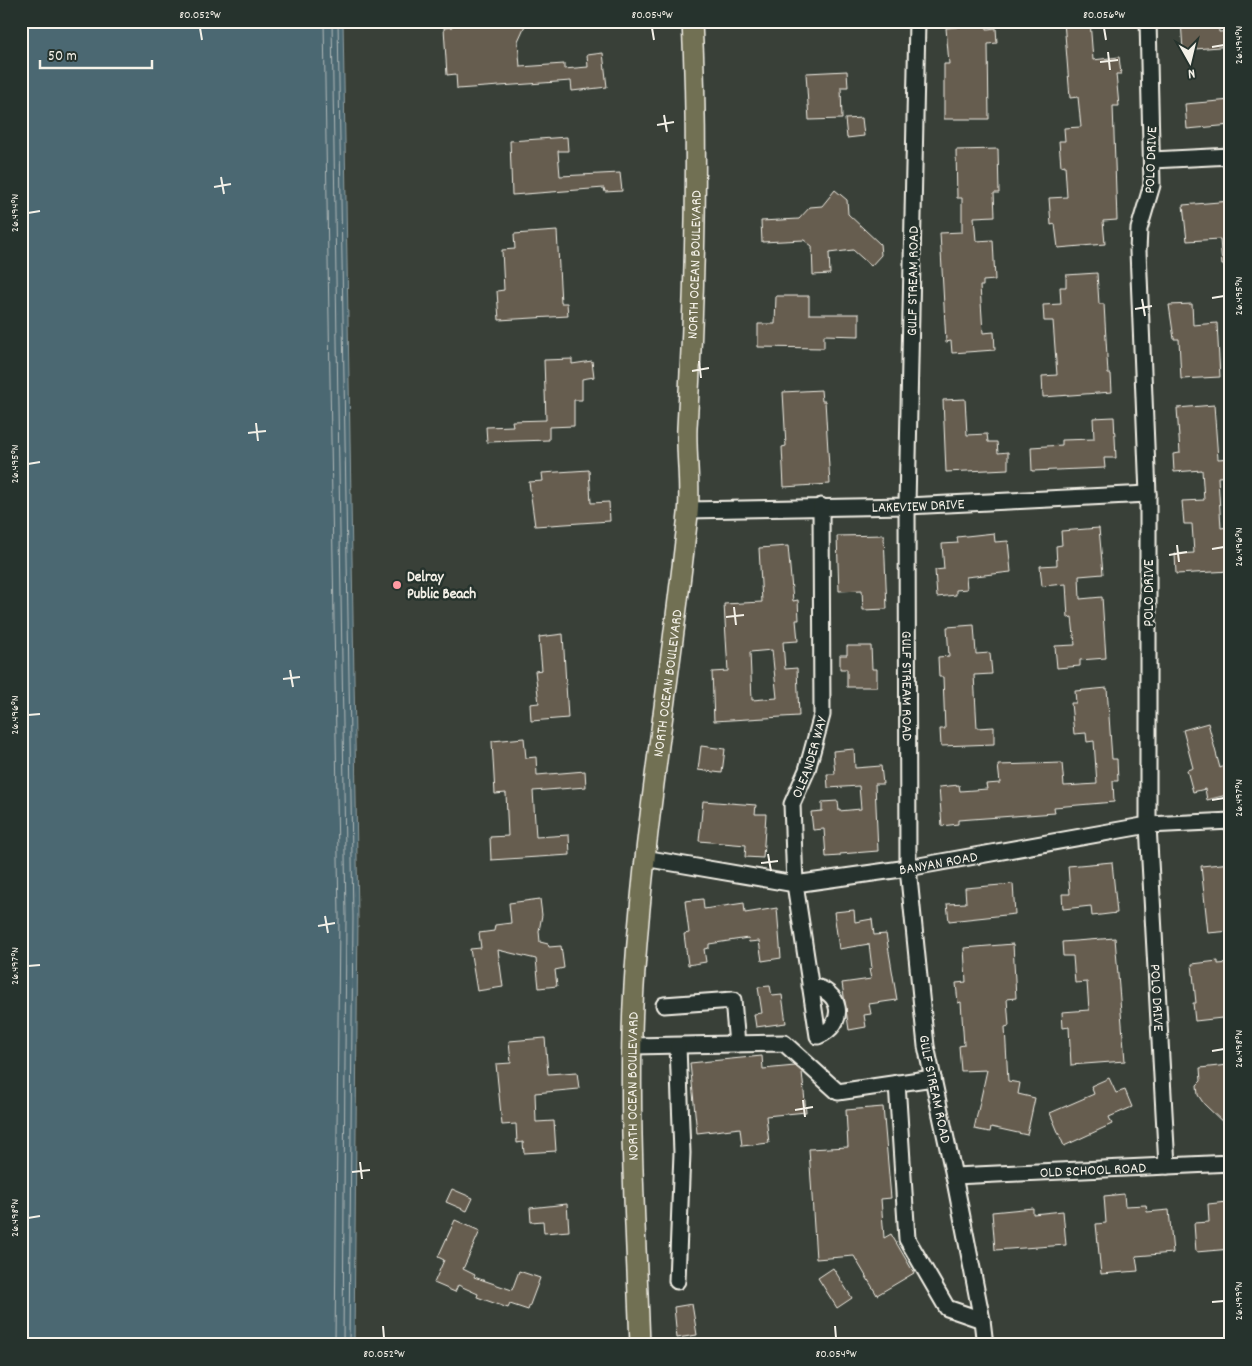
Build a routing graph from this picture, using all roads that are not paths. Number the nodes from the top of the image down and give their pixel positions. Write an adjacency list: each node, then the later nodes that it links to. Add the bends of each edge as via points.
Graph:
1 (692, 21): 9 (main road, NORTH OCEAN BOULEVARD, via 697,170 695,292 686,442)
2 (917, 21): 8 (street, GULF STREAM ROAD)
3 (1148, 21): 5 (street, POLO DRIVE)
4 (1231, 156): 5 (street)
5 (1152, 160): 6 (street, POLO DRIVE, via 1152,185 1139,229 1138,251)
6 (1148, 494): 8 (street, LAKEVIEW DRIVE); 11 (street, POLO DRIVE)
7 (821, 506): 8 (street, LAKEVIEW DRIVE); 9 (street, LAKEVIEW DRIVE); 14 (street, OLEANDER WAY, via 822,715 807,770 792,804)
8 (907, 506): 13 (street, GULF STREAM ROAD)
9 (688, 510): 12 (main road, NORTH OCEAN BOULEVARD)
10 (1231, 821): 11 (street, BANYAN ROAD)
11 (1148, 825): 13 (street, BANYAN ROAD); 23 (street, POLO DRIVE)
12 (644, 858): 14 (street, BANYAN ROAD); 18 (main road, NORTH OCEAN BOULEVARD)
13 (908, 868): 14 (street, BANYAN ROAD); 20 (street, GULF STREAM ROAD, via 926,1046)
14 (795, 884): 15 (street, OLEANDER WAY)
15 (810, 986): 15 (street, OLEANDER WAY, via 818,1036 832,1028 838,1012 833,996 819,987)
16 (664, 1005): 17 (street, via 733,1000)
17 (737, 1044): 19 (street); 21 (street, via 784,1043 838,1092)
18 (632, 1046): 19 (street); 27 (main road, NORTH OCEAN BOULEVARD, via 631,1107)
19 (678, 1046): 25 (street, via 682,1153)
20 (933, 1078): 21 (street); 24 (street, GULF STREAM ROAD)
21 (897, 1083): 26 (street, via 907,1239 947,1308)
22 (1231, 1163): 23 (street, OLD SCHOOL ROAD)
23 (1167, 1166): 24 (street, OLD SCHOOL ROAD)
24 (954, 1176): 26 (street, GULF STREAM ROAD)
25 (677, 1281)
26 (982, 1320): 28 (street, GULF STREAM ROAD)
27 (640, 1345)
28 (985, 1345)

